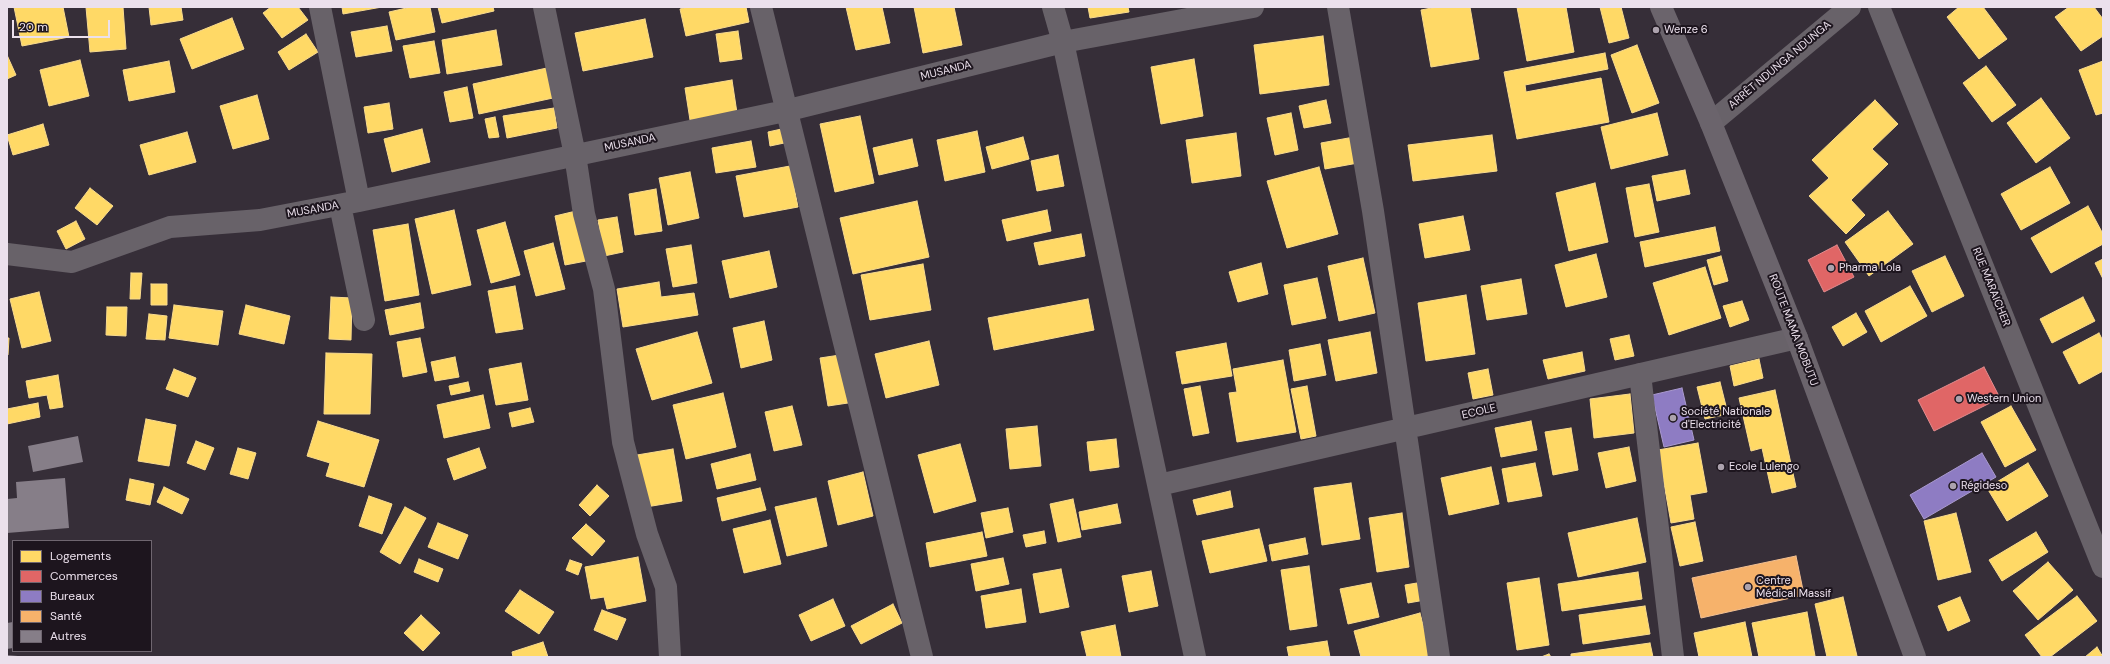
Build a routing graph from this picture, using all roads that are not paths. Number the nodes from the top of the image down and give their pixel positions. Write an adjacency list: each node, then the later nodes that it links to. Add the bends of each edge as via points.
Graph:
1 (320, 7): 14 (street)
2 (544, 7): 13 (street)
3 (760, 7): 11 (street)
4 (1053, 7): 10 (street)
5 (1253, 7): 10 (street, MUSANDA)
6 (1338, 7): 19 (street)
7 (1661, 7): 12 (street, ROUTE MAMA MOBUTU)
8 (1850, 7): 12 (street, ARRÊT NDUNGA NDUNGA)
9 (1880, 7): 21 (street, RUE MARAICHER)
10 (1063, 42): 11 (street, MUSANDA); 20 (street)
11 (785, 111): 13 (street, MUSANDA); 23 (street)
12 (1711, 123): 17 (street, ROUTE MAMA MOBUTU)
13 (575, 155): 14 (street, MUSANDA); 22 (street, via 584,214 604,289 623,442 647,534 666,587)
14 (350, 203): 15 (street, MUSANDA, via 260,220 170,227 72,262); 16 (street)
15 (7, 254)
16 (364, 320)
17 (1798, 338): 18 (street, ECOLE); 27 (street, ROUTE MAMA MOBUTU)
18 (1640, 374): 19 (street, ECOLE); 26 (street)
19 (1407, 429): 20 (street, ECOLE); 25 (street)
20 (1159, 485): 24 (street)
21 (2103, 567)
22 (670, 657)
23 (922, 657)
24 (1195, 657)
25 (1439, 657)
26 (1673, 657)
27 (1915, 657)

